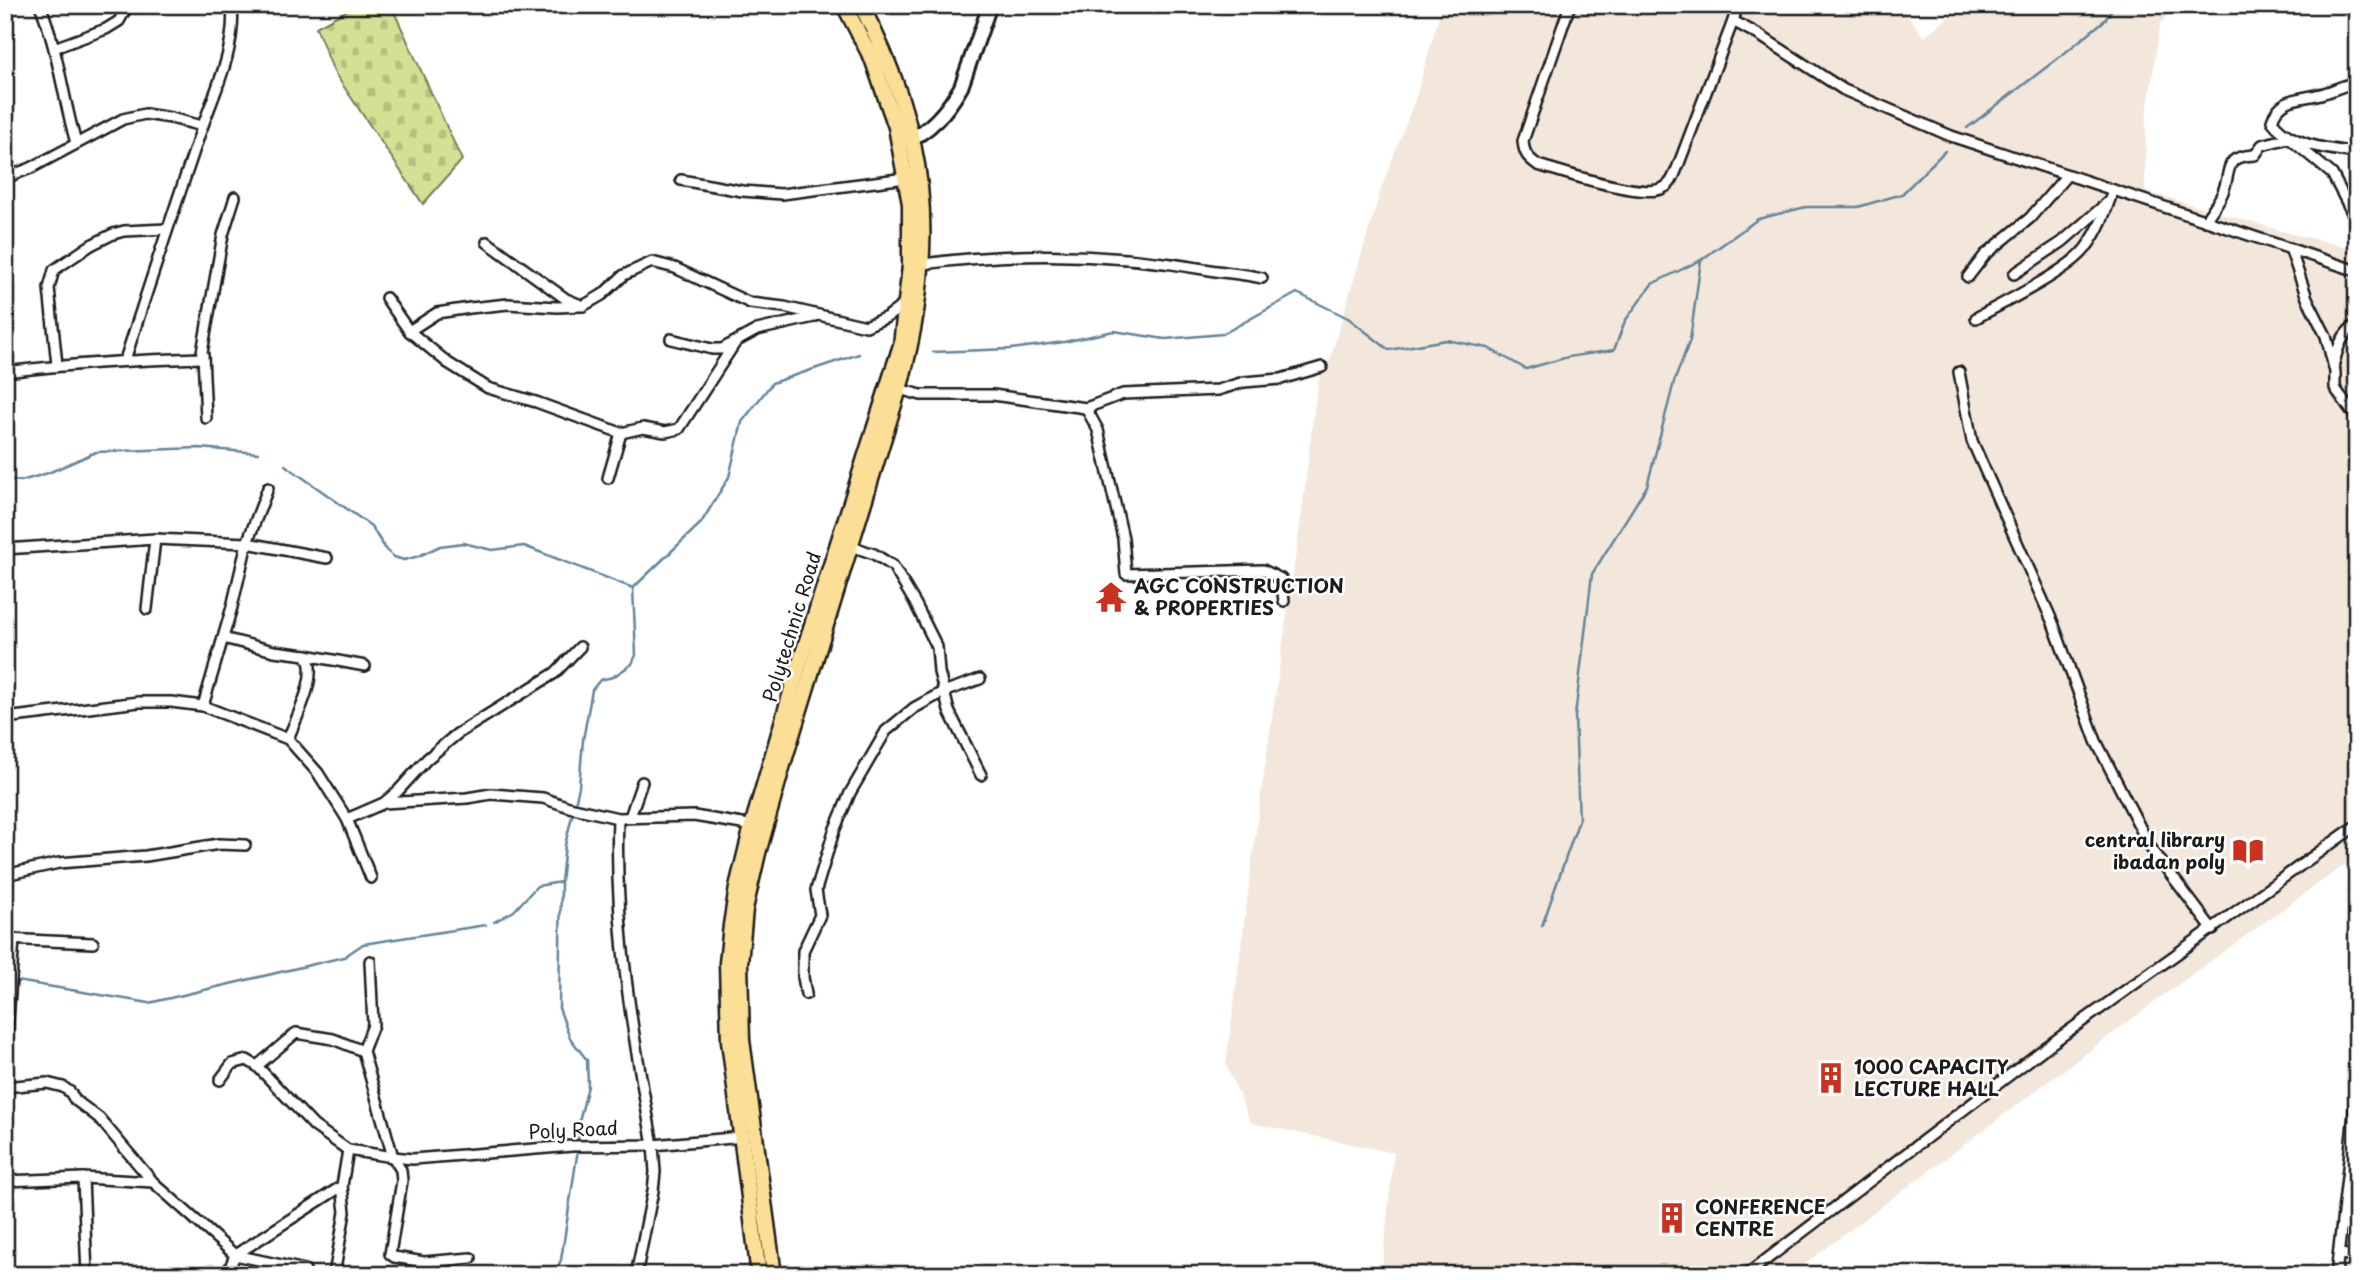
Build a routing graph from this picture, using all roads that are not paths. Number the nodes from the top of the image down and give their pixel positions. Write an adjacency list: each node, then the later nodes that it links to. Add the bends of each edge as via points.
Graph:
1 (40, 5): 10 (street)
2 (128, 5): 10 (street, via 106,29)
3 (232, 5): 14 (street, via 231,36)
4 (844, 5): 13 (main road, Polytechnic Road)
5 (861, 5): 13 (main road, Polytechnic Road, via 885,54)
6 (990, 5): 12 (main road, via 961,87)
7 (1570, 5): 9 (street, via 1523,141 1524,152 1538,165 1652,192 1672,181)
8 (1738, 5): 9 (street)
9 (1732, 21): 19 (street, via 1844,90 1951,136)
10 (54, 48): 17 (street)
11 (2357, 83): 15 (street, via 2280,105 2273,121)
12 (937, 118): 13 (main road); 16 (main road)
13 (902, 125): 16 (main road, Polytechnic Road)
14 (202, 126): 17 (street, via 145,114 124,119); 28 (street)
15 (2289, 138): 18 (street); 26 (street, via 2262,145 2255,156 2239,156 2230,163 2222,195); 27 (street, via 2332,174)
16 (906, 140): 21 (main road, Polytechnic Road); 31 (main road, Polytechnic Road, via 922,206)
17 (76, 143): 20 (street)
18 (2357, 153)
19 (2067, 175): 23 (street); 34 (street)
20 (5, 178)
21 (906, 178): 22 (street, via 782,194); 37 (main road, Polytechnic Road, via 912,228)
22 (681, 180)
23 (2113, 190): 25 (street); 26 (street)
24 (235, 197): 45 (street, via 218,255)
25 (2109, 202): 33 (street); 40 (street, via 2084,250)
26 (2205, 221): 30 (street)
27 (2357, 222)
28 (167, 229): 46 (street); 47 (street, via 113,234 54,270 49,288)
29 (487, 242): 38 (street, via 566,299)
30 (2290, 248): 32 (street); 48 (street)
31 (923, 264): 35 (street, via 1047,255 1163,262); 52 (main road, Polytechnic Road)
32 (2357, 271)
33 (2014, 274)
34 (1968, 276)
35 (1262, 278)
36 (386, 298): 42 (street)
37 (906, 303): 39 (street, via 866,326); 82 (main road, Polytechnic Road, via 901,345 796,675)
38 (583, 306): 39 (street, via 624,275 652,262 750,303); 42 (street, via 470,308 438,313)
39 (820, 316): 44 (street, via 757,330)
40 (1976, 318)
41 (2357, 324): 48 (street, via 2338,347)
42 (409, 331): 56 (street, via 447,363 488,388)
43 (671, 339): 44 (street, via 712,349)
44 (735, 343): 56 (street, via 679,429)
45 (203, 355): 46 (street); 54 (street)
46 (125, 360): 47 (street)
47 (57, 365): 50 (street)
48 (2334, 366): 55 (street, via 2335,388)
49 (1322, 367): 53 (street, via 1218,390 1124,394)
50 (5, 372)
51 (1959, 372): 86 (street, via 1972,440 2053,623 2096,741 2150,847)
52 (899, 389): 53 (street, via 921,395 993,395); 61 (main road, Polytechnic Road)
53 (1086, 408): 64 (street, via 1098,430 1123,538 1126,574 1263,570 1281,579)
54 (206, 418)
55 (2357, 419)
56 (621, 433): 57 (street)
57 (608, 478)
58 (268, 488): 60 (street)
59 (155, 539): 60 (street); 62 (street); 65 (street)
60 (247, 543): 63 (street); 66 (street)
61 (852, 546): 71 (street, via 893,566 937,647); 82 (main road, Polytechnic Road)
62 (5, 549)
63 (327, 558)
64 (1284, 601)
65 (147, 609)
66 (223, 638): 68 (street); 72 (street)
67 (580, 647): 77 (street, via 555,673 457,734)
68 (306, 655): 69 (street); 74 (street, via 310,679)
69 (365, 666)
70 (980, 679): 71 (street)
71 (943, 692): 75 (street); 90 (street, via 914,708 886,732 850,793 816,890 820,915 803,951)
72 (204, 706): 73 (street, via 139,702); 74 (street)
73 (5, 718)
74 (288, 739): 80 (street, via 318,773)
75 (981, 775)
76 (642, 782): 78 (street)
77 (384, 803): 79 (street, via 491,794 543,798); 80 (street)
78 (630, 817): 79 (street); 82 (street, via 694,816)
79 (618, 818): 98 (street, via 619,912 626,980)
80 (347, 819): 85 (street)
81 (2357, 825): 86 (street)
82 (758, 827): 97 (main road, Polytechnic Road, via 737,887 727,963 729,1041)
83 (245, 845): 84 (street, via 59,863)
84 (5, 875)
85 (371, 878)
86 (2213, 930): 116 (street, via 2045,1048)
87 (10, 940): 88 (street); 92 (street, via 12,976)
88 (93, 943)
89 (370, 961): 91 (street, via 373,1026)
90 (806, 994)
91 (363, 1051): 93 (street, via 333,1039 296,1033); 100 (street)
92 (5, 1058)
93 (257, 1066): 94 (street, via 239,1061); 99 (street, via 314,1126)
94 (220, 1080)
95 (5, 1087): 103 (street, via 47,1083 70,1092 99,1118)
96 (2357, 1088): 105 (street)
97 (749, 1136): 98 (street, Poly Road); 114 (main road, Polytechnic Road); 115 (main road, Polytechnic Road)
98 (653, 1145): 100 (street, Poly Road); 113 (street, via 653,1191)
99 (348, 1150): 100 (street, Poly Road); 104 (street)
100 (393, 1157): 108 (street, via 402,1181 390,1254 424,1262)
101 (83, 1178): 102 (street); 103 (street); 110 (street)
102 (5, 1181)
103 (153, 1182): 106 (street)
104 (342, 1186): 106 (street); 112 (street, via 345,1212)
105 (2339, 1254): 107 (street); 117 (street)
106 (235, 1255): 109 (street); 111 (street)
107 (2357, 1256)
108 (471, 1258)
109 (305, 1270)
110 (87, 1275)
111 (227, 1275)
112 (334, 1275)
113 (636, 1275)
114 (759, 1275)
115 (774, 1275)
116 (1746, 1275)
117 (2336, 1275)

